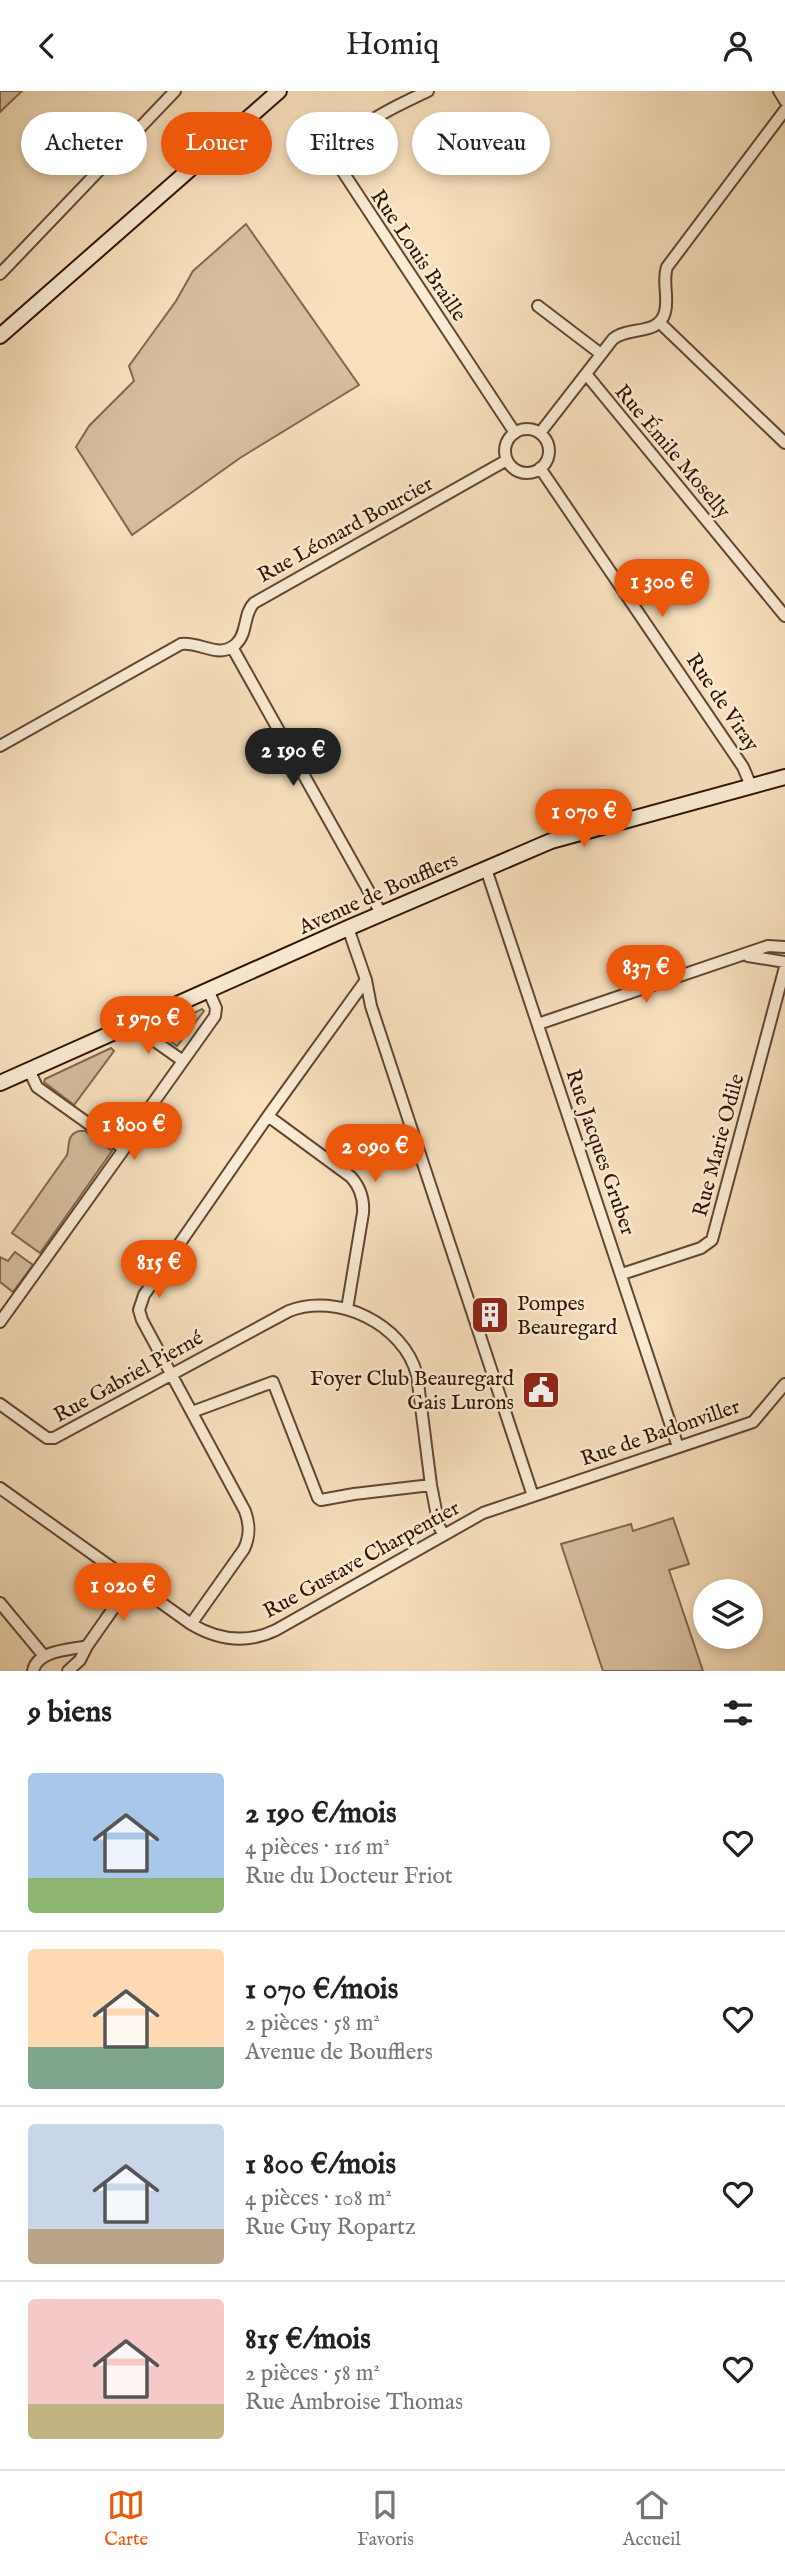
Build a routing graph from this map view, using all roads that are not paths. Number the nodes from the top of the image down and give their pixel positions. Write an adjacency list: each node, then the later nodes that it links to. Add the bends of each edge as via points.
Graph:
1 (175, 91): 7 (street)
2 (279, 91): 10 (street)
3 (428, 91): 13 (street, Rue Louis Braille, via 370,120 345,146 337,163)
4 (779, 91): 5 (street)
5 (785, 101)
6 (785, 110): 9 (street, via 667,267 666,311)
7 (0, 274)
8 (538, 306): 11 (street)
9 (659, 322): 11 (street, via 617,335); 15 (street)
10 (0, 337)
11 (601, 354): 12 (street)
12 (586, 375): 14 (street); 18 (street, Rue Émile Moselly)
13 (515, 433): 14 (street, via 527,429); 16 (street, via 505,448)
14 (540, 433): 17 (street, via 549,450)
15 (785, 443)
16 (507, 460): 17 (street, via 523,472); 19 (street, Rue Léonard Bourcier, via 254,603 242,637)
17 (540, 468): 22 (street, Rue de Viray, via 743,767)
18 (785, 616)
19 (232, 647): 20 (street, via 216,650 181,643); 24 (street)
20 (0, 746)
21 (785, 776): 22 (street, Avenue de Boufflers)
22 (751, 786): 23 (street, Avenue de Boufflers, via 566,835)
23 (486, 869): 24 (street, Avenue de Boufflers); 31 (street, Rue Jacques Gruber)
24 (381, 913): 25 (street, Avenue de Boufflers)
25 (348, 928): 29 (street); 30 (street, Avenue de Boufflers)
26 (785, 947): 27 (street, via 772,945)
27 (745, 955): 28 (street); 31 (street)
28 (785, 964): 38 (street, Rue Marie Odile, via 712,1240 701,1248)
29 (366, 980): 36 (street); 48 (street)
30 (209, 992): 32 (street, Avenue de Boufflers); 33 (street, via 215,1016)
31 (538, 1024): 38 (street, Rue Jacques Gruber)
32 (132, 1025): 33 (street); 34 (street, Avenue de Boufflers)
33 (183, 1061): 37 (street)
34 (29, 1070): 35 (street, Avenue de Boufflers); 37 (street, via 37,1087)
35 (0, 1083)
36 (268, 1116): 39 (street, via 351,1177 360,1189 364,1204); 41 (street, via 141,1300 139,1316)
37 (124, 1149): 40 (street)
38 (622, 1274): 45 (street, Rue Jacques Gruber)
39 (347, 1309): 41 (street, Rue Gabriel Pierné, via 324,1304 296,1308); 46 (street, Rue Gabriel Pierné, via 392,1335 412,1361)
40 (0, 1322)
41 (171, 1375): 43 (street, Rue Gabriel Pierné, via 54,1439); 44 (street)
42 (785, 1384): 45 (street, Rue de Badonviller, via 753,1422)
43 (0, 1404)
44 (192, 1412): 46 (street, via 273,1382 321,1500); 52 (street, via 249,1525 244,1549)
45 (678, 1447): 48 (street, Rue de Badonviller)
46 (431, 1485): 49 (street, Rue Gabriel Pierné)
47 (0, 1488): 50 (street, Rue Gustave Charpentier)
48 (533, 1496): 49 (street, Rue Gustave Charpentier)
49 (443, 1534): 52 (street, Rue Gustave Charpentier, via 270,1632 227,1639)
50 (132, 1582): 52 (street, Rue Gustave Charpentier); 53 (street)
51 (0, 1604): 54 (street)
52 (191, 1625)
53 (87, 1646): 54 (street); 56 (street)
54 (48, 1655): 55 (street, via 36,1661); 56 (street, via 61,1658)
55 (33, 1671)
56 (67, 1671)

